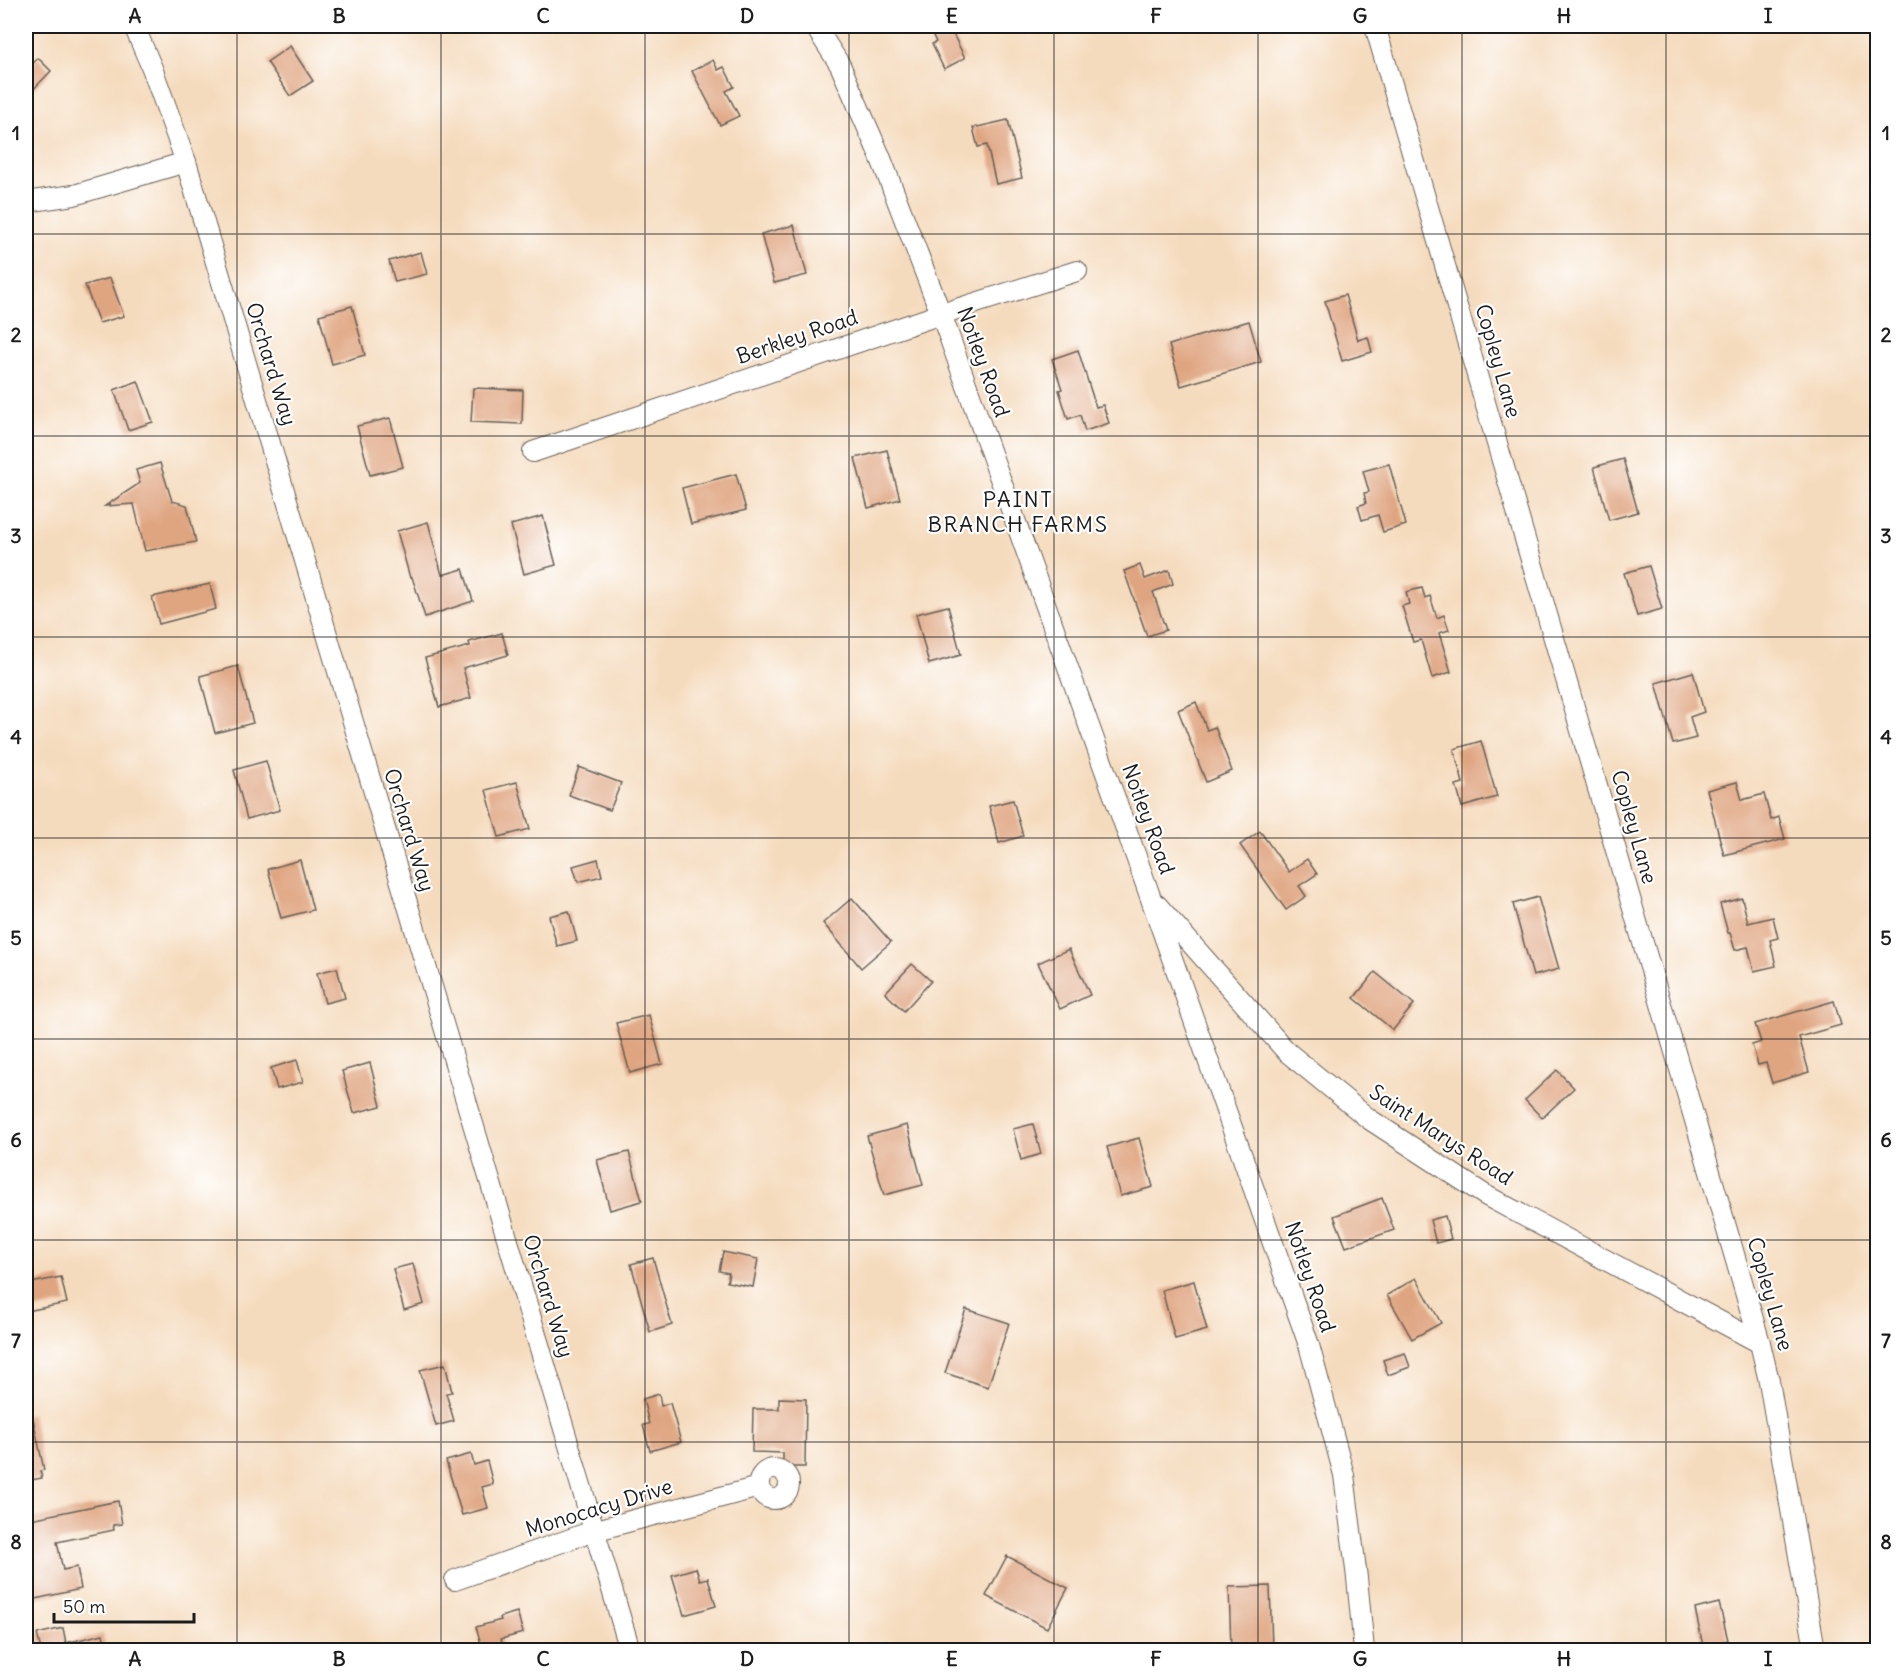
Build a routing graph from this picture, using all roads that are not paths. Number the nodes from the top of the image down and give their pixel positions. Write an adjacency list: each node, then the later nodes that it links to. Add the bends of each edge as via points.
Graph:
1 (134, 26): 4 (street, Orchard Way)
2 (815, 26): 7 (street, Notley Road, via 840,65 880,156)
3 (1375, 26): 10 (street, Copley Lane)
4 (186, 162): 5 (street, via 75,195); 12 (street, Orchard Way)
5 (26, 202)
6 (1077, 271): 7 (street, Berkley Road)
7 (941, 314): 8 (street, Berkley Road); 9 (street, Notley Road)
8 (533, 452)
9 (1150, 897): 10 (street, Saint Marys Road, via 1287,1052 1368,1119 1485,1195); 15 (street, Notley Road, via 1309,1345 1344,1475)
10 (1760, 1343): 16 (street, Copley Lane)
11 (759, 1487): 12 (street, Monocacy Drive)
12 (593, 1531): 13 (street, Monocacy Drive); 14 (street, Orchard Way)
13 (455, 1580)
14 (630, 1650)
15 (1364, 1650)
16 (1815, 1650)

